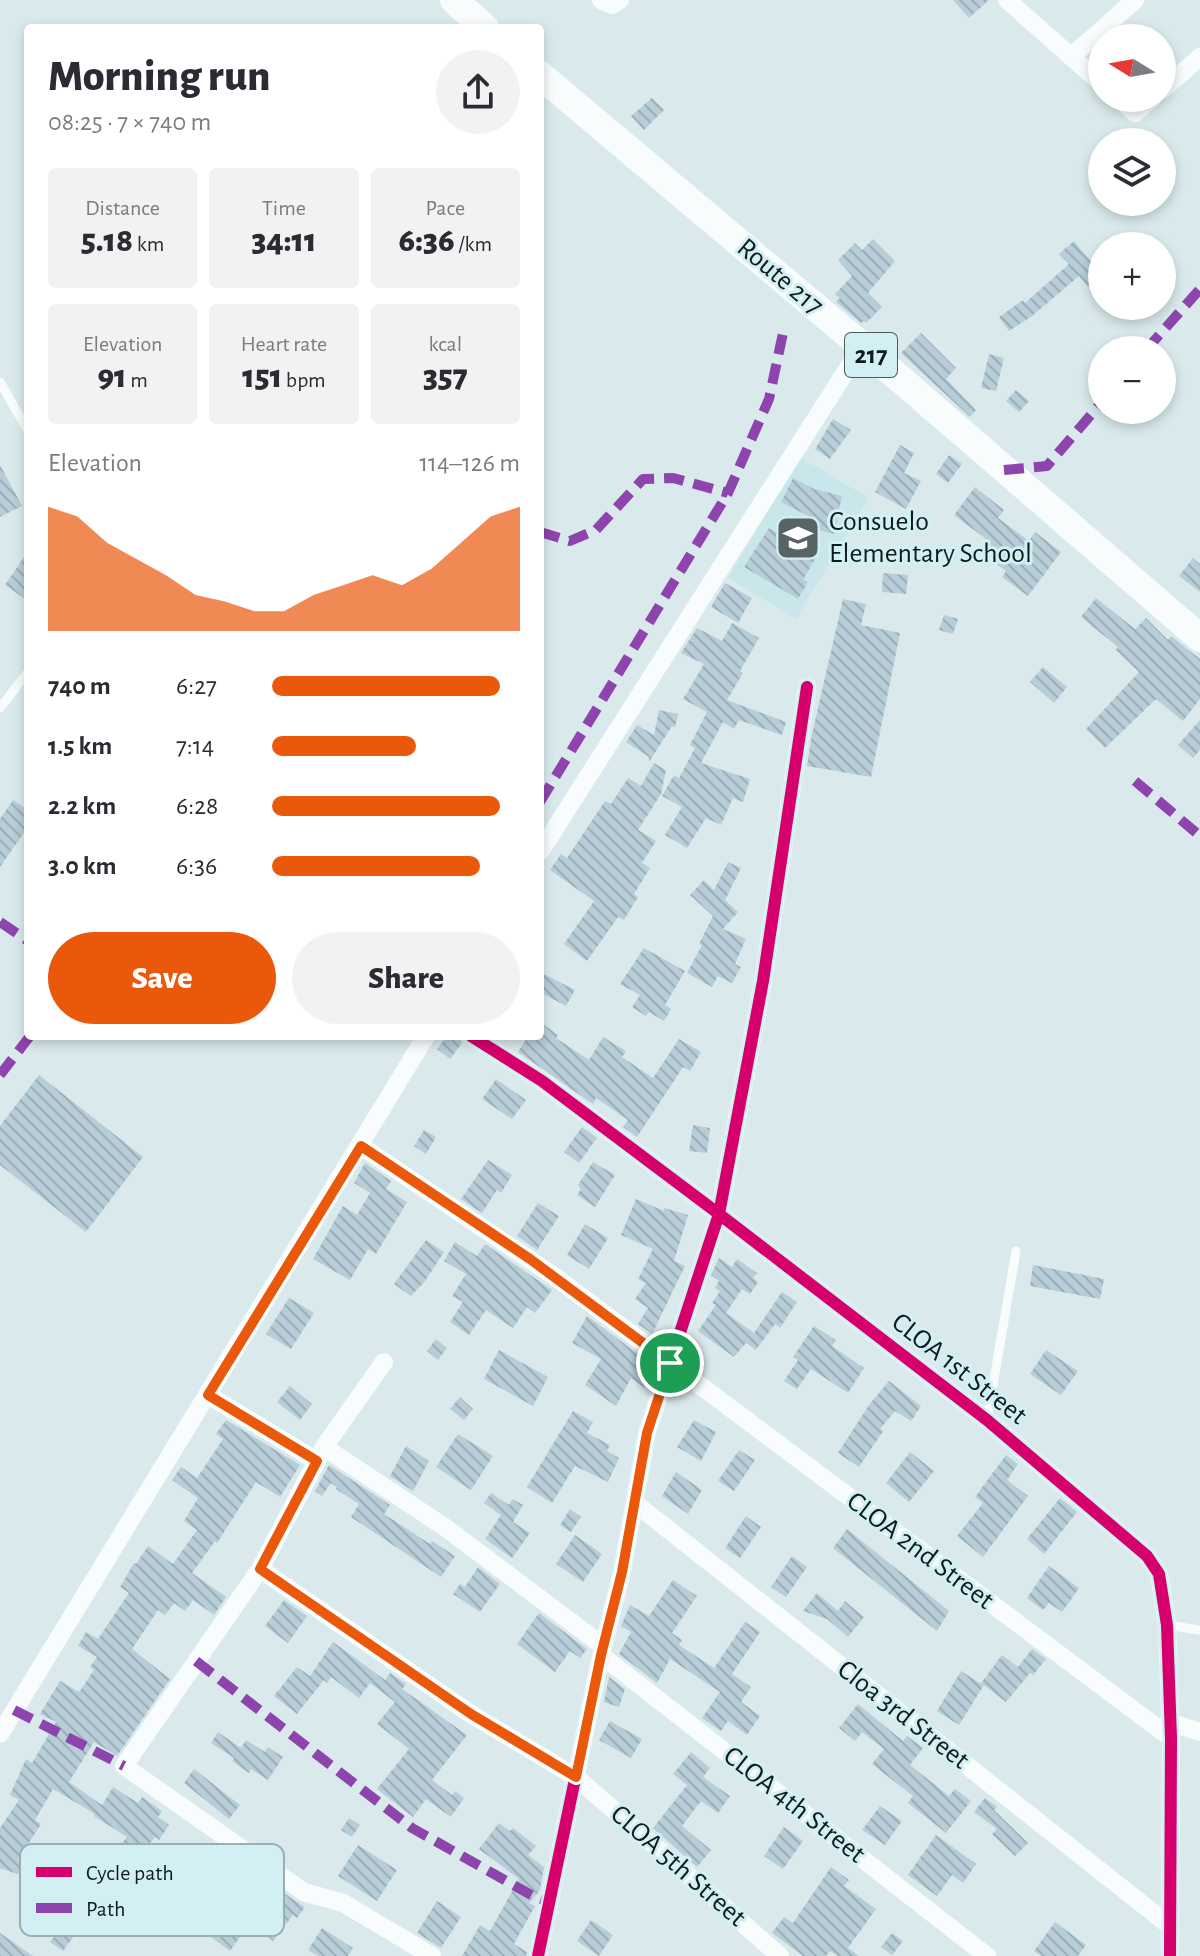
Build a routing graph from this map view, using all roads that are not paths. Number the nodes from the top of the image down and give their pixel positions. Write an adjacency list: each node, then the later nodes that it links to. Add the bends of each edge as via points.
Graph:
1 (454, 0): 6 (main road)
2 (601, 0): 3 (street, via 612,5)
3 (620, 0)
4 (1135, 0): 7 (street)
5 (1012, 2): 7 (street)
6 (481, 24)
7 (1071, 57): 9 (street)
8 (1200, 57): 11 (street)
9 (1088, 72)
10 (544, 78): 12 (main road, Route 217 / 217)
11 (1176, 78)
12 (862, 346): 15 (main road, Route 217 / 217); 19 (street)
13 (0, 382): 14 (lane)
14 (24, 424)
15 (1200, 638)
16 (24, 677): 18 (lane)
17 (807, 687): 23 (street, via 763,981)
18 (0, 708)
19 (544, 846)
20 (424, 1040): 22 (street)
21 (477, 1040): 23 (street, CLOA 1st Street, via 542,1081)
22 (361, 1146): 26 (street, CLOA 2nd Street, via 530,1259); 27 (street)
23 (719, 1214): 26 (street); 28 (street, CLOA 1st Street)
24 (1016, 1251): 28 (lane)
25 (384, 1362): 29 (street)
26 (670, 1363): 30 (street, via 647,1433); 35 (street, CLOA 2nd Street)
27 (208, 1395): 29 (street, CLOA 4th Street); 37 (street)
28 (987, 1420): 32 (street, CLOA 1st Street, via 1147,1556 1159,1574)
29 (320, 1454): 31 (street); 34 (street, CLOA 4th Street, via 446,1528)
30 (636, 1504): 34 (street); 41 (street, Cloa 3rd Street)
31 (260, 1569): 38 (street, CLOA 5th Street, via 471,1714); 39 (street, via 124,1766)
32 (1167, 1625): 33 (lane); 35 (street)
33 (1200, 1630)
34 (602, 1650): 38 (street); 45 (street, CLOA 4th Street)
35 (1170, 1730): 36 (street, CLOA 2nd Street); 41 (street)
36 (1200, 1732)
37 (0, 1734)
38 (576, 1777): 43 (street); 44 (street, CLOA 5th Street)
39 (235, 1844)
40 (284, 1878): 42 (street, via 304,1892 343,1903)
41 (1170, 1926): 46 (street)
42 (432, 1956)
43 (538, 1956)
44 (780, 1956)
45 (987, 1956)
46 (1170, 1956)

